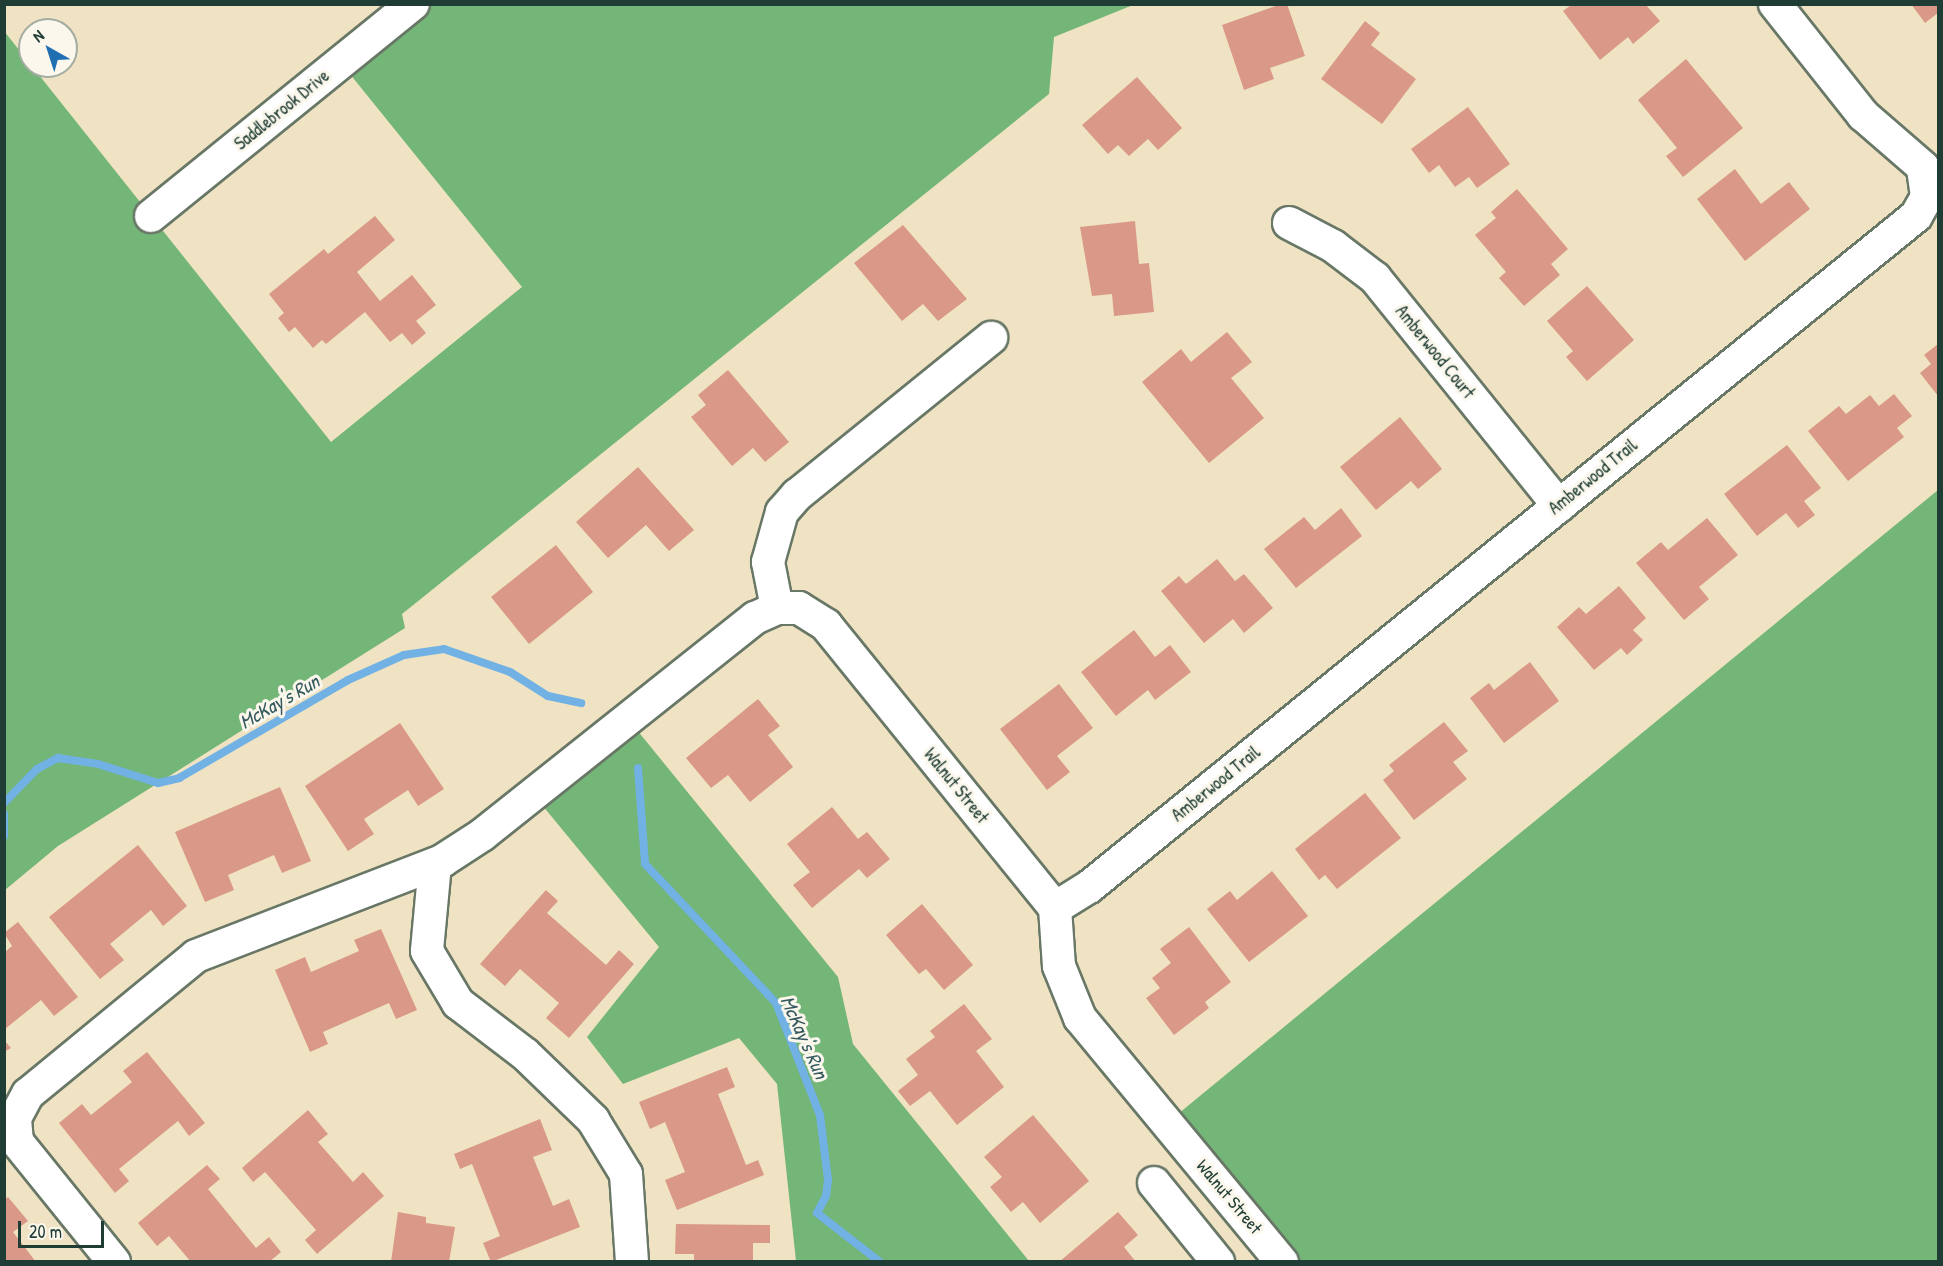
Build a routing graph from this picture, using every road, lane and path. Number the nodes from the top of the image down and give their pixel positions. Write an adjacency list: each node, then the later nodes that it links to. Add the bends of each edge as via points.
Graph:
1 (413, 4): 3 (street, Saddlebrook Drive)
2 (1775, 4): 6 (street, Amberwood Trail, via 1863,115 1923,167 1928,181 1924,205 1916,216)
3 (151, 216)
4 (1289, 223): 6 (street, Amberwood Court, via 1333,246 1375,278)
5 (991, 338): 7 (street, via 797,495 783,512 768,562)
6 (1559, 506): 9 (street, Amberwood Trail, via 1096,881)
7 (777, 609): 8 (street, via 755,618 482,835); 9 (street, Walnut Street, via 799,608 826,625)
8 (435, 864): 11 (street, via 196,956 28,1094 15,1118 17,1142); 12 (street, via 427,951 458,1003 525,1054 592,1120 626,1174)
9 (1055, 908): 14 (street, Walnut Street, via 1059,966 1080,1018)
10 (1154, 1183): 13 (street)
11 (114, 1262)
12 (632, 1262)
13 (1218, 1262)
14 (1282, 1262)

